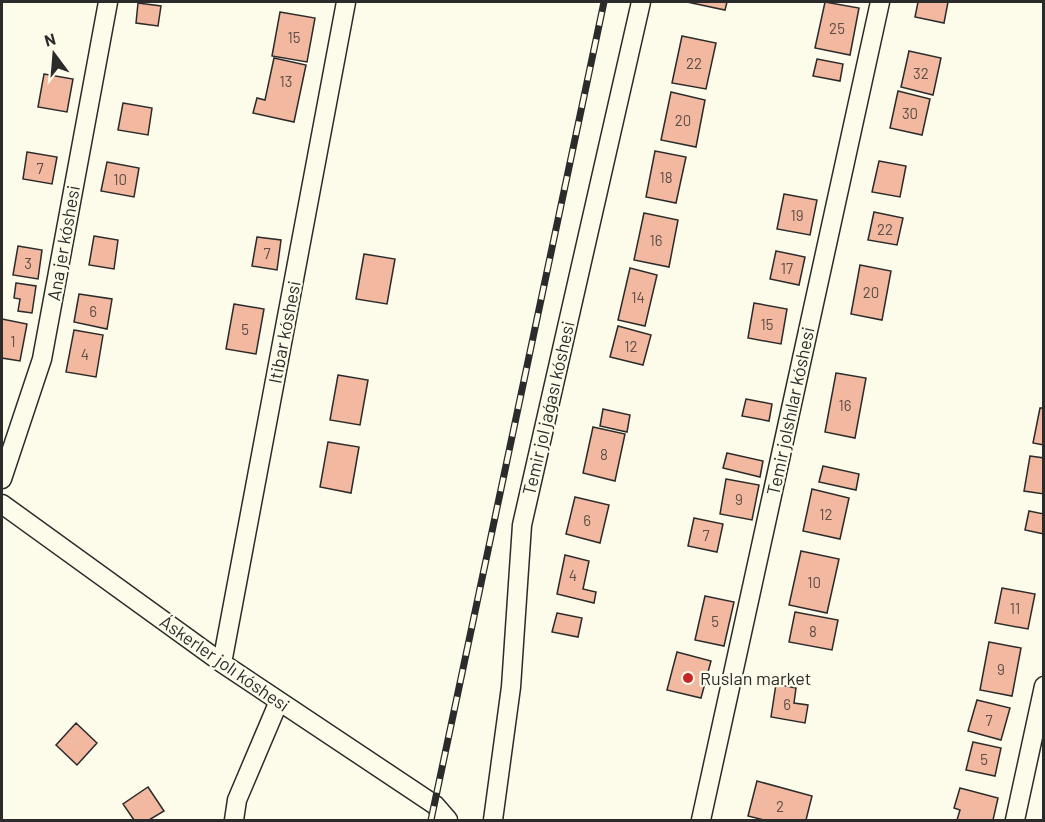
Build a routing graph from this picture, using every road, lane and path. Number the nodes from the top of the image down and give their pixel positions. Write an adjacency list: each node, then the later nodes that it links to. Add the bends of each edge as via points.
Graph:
1 (108, 2): 5 (street, Ana jer kóshesi, via 42,359)
2 (346, 2): 7 (street, Itibar kóshesi)
3 (641, 2): 12 (street, Temir jol jaǵası kóshesi, via 522,525 511,687)
4 (880, 2): 13 (street, Temir jolshılar kóshesi)
5 (2, 479)
6 (2, 504): 7 (street, Áskerler jolı kóshesi)
7 (222, 663): 9 (street, Áskerler jolı kóshesi)
8 (1044, 686): 14 (street)
9 (279, 701): 10 (street, via 237,800); 11 (street, Áskerler jolı kóshesi, via 435,805)
10 (234, 820)
11 (448, 820)
12 (493, 820)
13 (701, 820)
14 (1015, 820)

